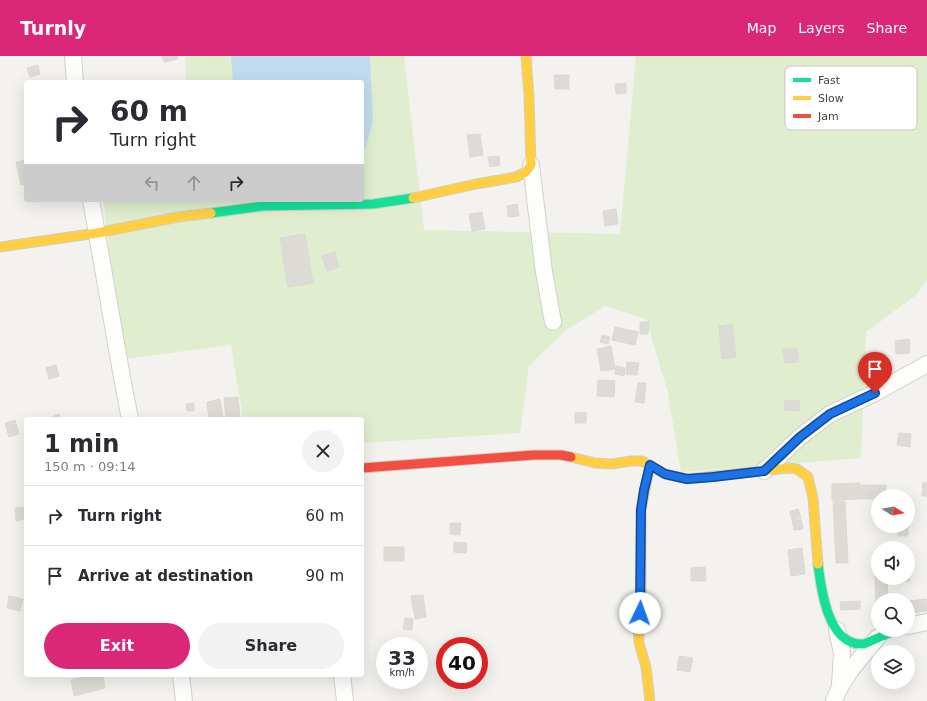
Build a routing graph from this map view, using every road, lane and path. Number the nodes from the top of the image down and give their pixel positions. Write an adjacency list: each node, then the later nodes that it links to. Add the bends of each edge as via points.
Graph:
1 (73, 56): 3 (street)
2 (526, 56): 4 (street)
3 (75, 80)
4 (531, 165): 6 (street, via 526,172 516,177 420,197 373,204 263,206 178,217); 8 (street)
5 (91, 202): 6 (street)
6 (97, 233): 7 (street); 10 (street)
7 (0, 247)
8 (553, 322)
9 (927, 364): 13 (street, via 830,414 800,437)
10 (130, 417)
11 (650, 465): 12 (street, via 631,460 612,464 561,455 534,455); 13 (street, via 665,474 687,479); 23 (street, via 641,510 641,601 638,625)
12 (364, 468)
13 (764, 471): 16 (street, via 797,469 808,478 813,499 823,601 828,617)
14 (927, 622): 15 (street)
15 (915, 625)
16 (837, 630): 17 (street, via 844,638 859,644); 20 (street, via 842,653)
17 (877, 638): 20 (street, via 849,671)
18 (181, 677): 21 (street)
19 (342, 677): 22 (street)
20 (840, 686): 24 (street)
21 (184, 701)
22 (345, 701)
23 (650, 701)
24 (834, 701)

